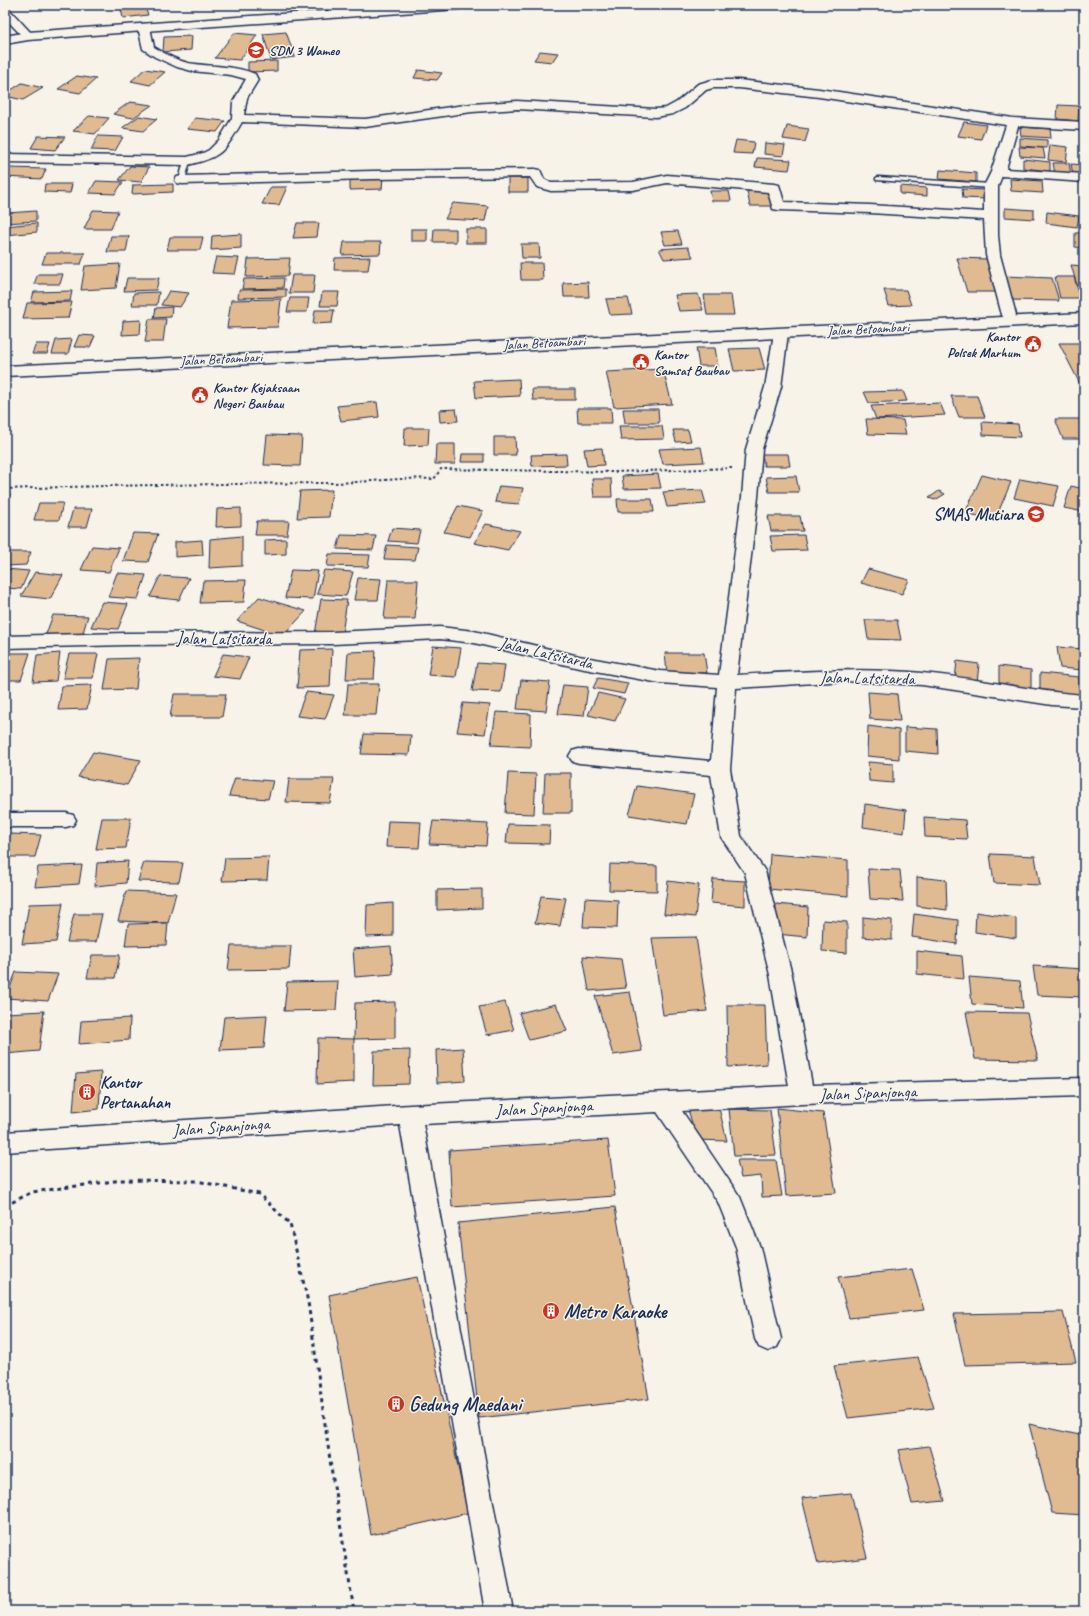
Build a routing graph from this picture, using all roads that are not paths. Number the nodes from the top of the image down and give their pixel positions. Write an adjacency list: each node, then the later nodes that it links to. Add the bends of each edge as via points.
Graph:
1 (8, 5): 3 (street)
2 (458, 5): 5 (main road)
3 (5, 6)
4 (5, 11): 6 (street)
5 (144, 27): 6 (main road); 8 (street, via 149,49 159,55 184,66 235,72 251,77 252,80 240,98)
6 (28, 36): 7 (main road)
7 (5, 40)
8 (238, 118): 9 (street, via 365,123 472,108 517,105 656,113 670,111 682,105 702,87 712,84 740,84); 12 (street, via 218,151 201,159)
9 (1014, 122): 10 (street); 13 (street)
10 (1084, 126)
11 (5, 158): 12 (street)
12 (187, 161): 16 (lane)
13 (998, 172): 14 (street); 17 (street)
14 (1084, 178)
15 (878, 179): 17 (lane)
16 (182, 180): 18 (street, via 535,173 538,183 551,187 633,186 667,179 774,188 778,206)
17 (991, 186): 18 (street)
18 (991, 216): 20 (street, via 993,254)
19 (1084, 311): 20 (main road, Jalan Betoambari)
20 (1009, 315): 23 (main road, Jalan Betoambari)
21 (1084, 318): 22 (main road, Jalan Betoambari)
22 (780, 333): 23 (main road, Jalan Betoambari); 27 (street, via 773,387 754,448)
23 (523, 341): 24 (main road, Jalan Betoambari); 25 (main road, Jalan Betoambari)
24 (5, 363)
25 (5, 371)
26 (5, 642): 27 (street, Jalan Latsitarda, via 333,638 440,633 474,637 579,662 660,677)
27 (727, 682): 28 (street, Jalan Latsitarda, via 844,675 914,678 1052,699); 30 (street)
28 (1084, 701)
29 (579, 756): 30 (street)
30 (720, 769): 34 (street, via 731,838 755,871 757,878 781,975)
31 (5, 820): 32 (street)
32 (66, 820)
33 (1084, 1087): 34 (street, Jalan Sipanjonga)
34 (802, 1095): 35 (street, Jalan Sipanjonga)
35 (663, 1102): 36 (street, Jalan Sipanjonga); 38 (street, via 728,1197 748,1247)
36 (410, 1115): 37 (street, Jalan Sipanjonga); 39 (street)
37 (5, 1142)
38 (768, 1339)
39 (499, 1611)

